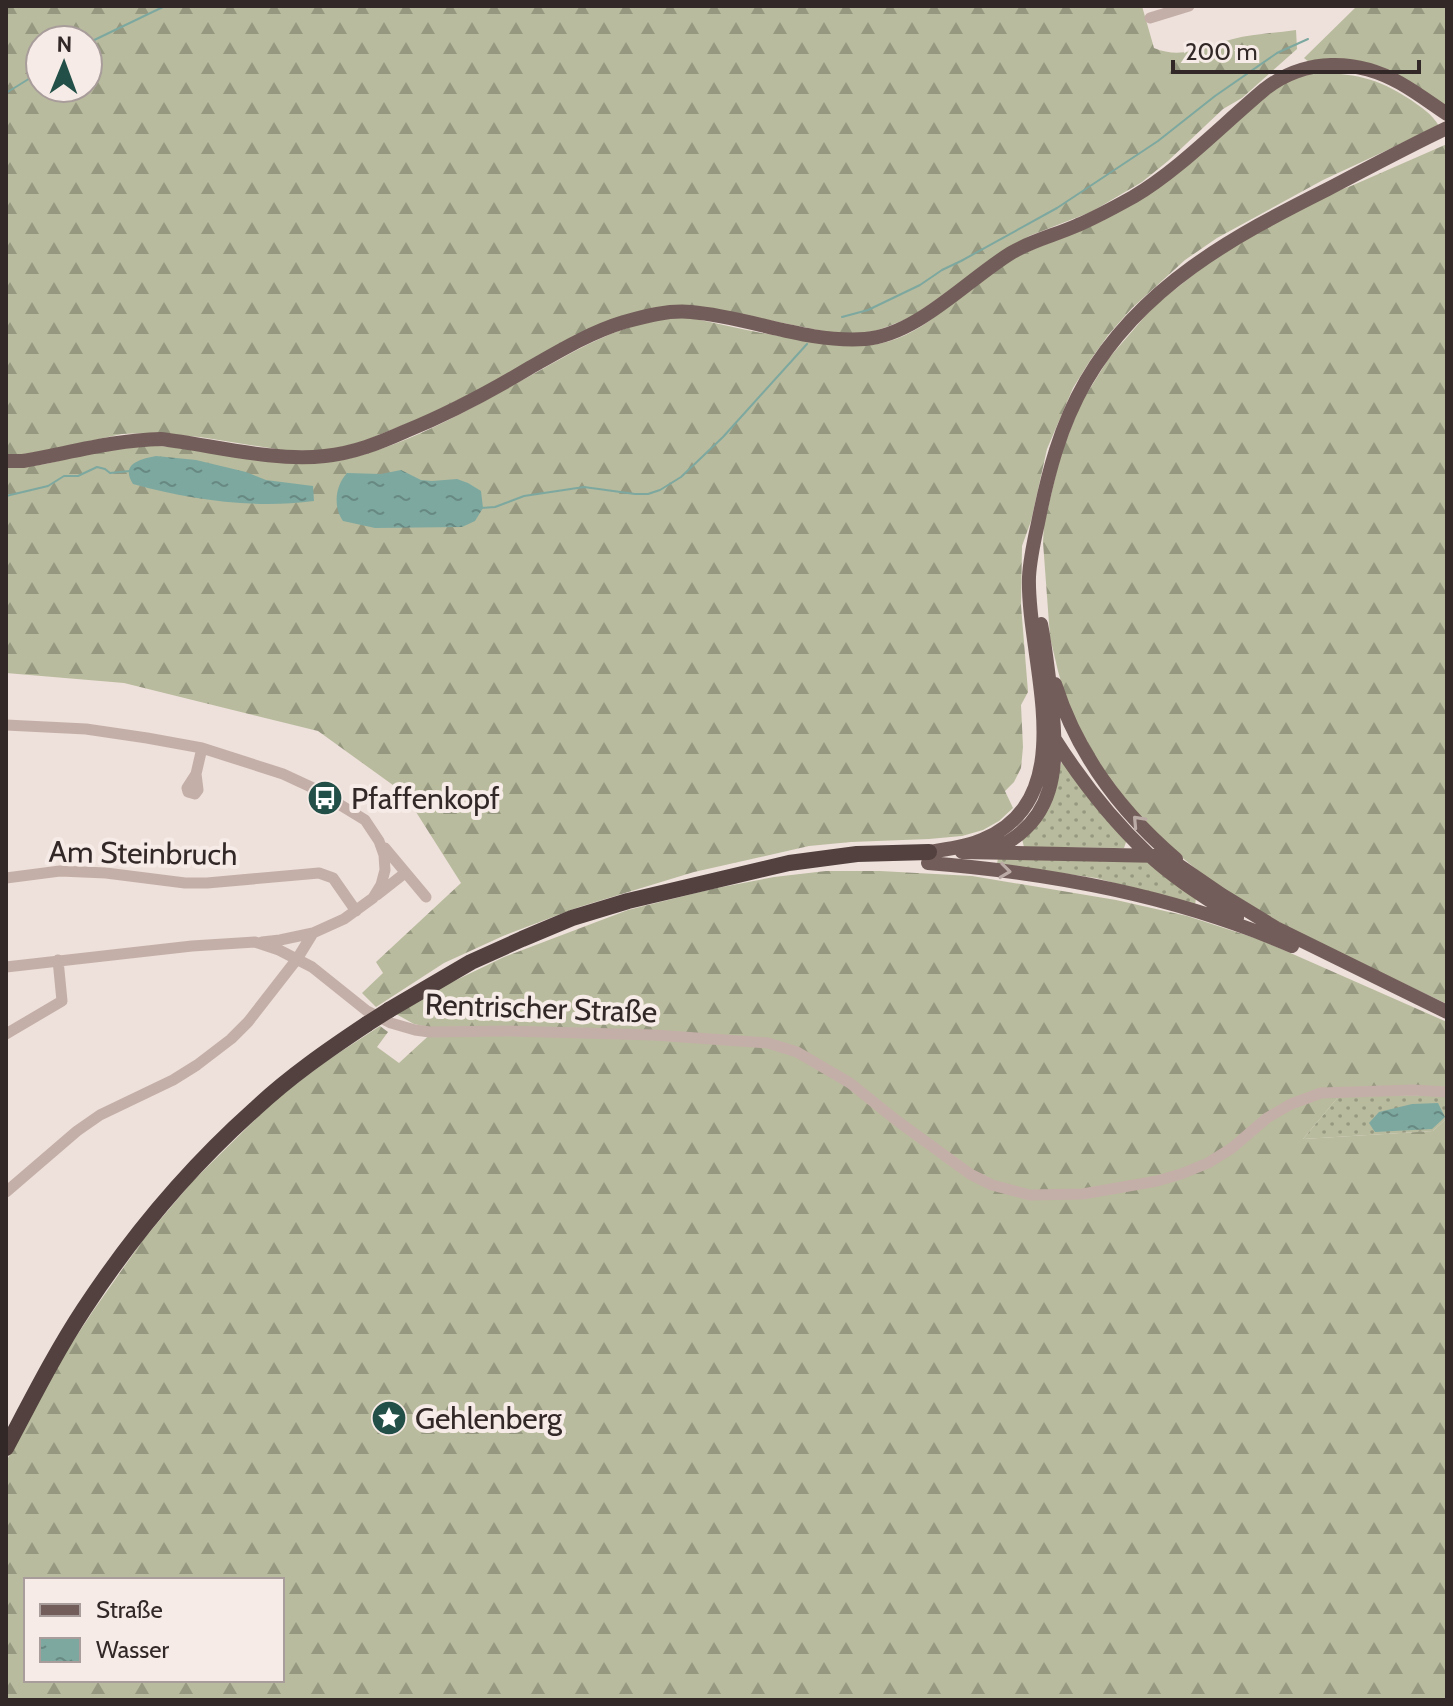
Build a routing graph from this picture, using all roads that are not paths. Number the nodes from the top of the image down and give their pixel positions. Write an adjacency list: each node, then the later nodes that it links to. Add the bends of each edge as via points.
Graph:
1 (1189, 6): 2 (street)
2 (1150, 18)
3 (1447, 114): 5 (main road, via 1400,83 1365,69 1332,65 1293,71 1278,78 1159,181 1077,226 1021,248 908,326 880,336 823,338 671,312 589,336 428,422 341,454 282,456 161,439)
4 (1444, 134): 6 (main road, via 1239,235 1172,282 1103,354 1074,404 1054,454)
5 (6, 461)
6 (1038, 525): 7 (main road, via 1038,597); 8 (main road, via 1029,579)
7 (1047, 658): 10 (main road); 18 (main road, one-way to 7, via 1139,823 1098,772 1069,724)
8 (1042, 708): 10 (main road); 16 (main road, via 1041,770 1026,807 984,840)
9 (6, 725): 11 (street, via 120,733)
10 (1055, 740): 14 (main road, via 1051,785 1041,808 1015,837); 15 (main road, via 1094,795)
11 (202, 748): 12 (street); 13 (street, via 311,787 365,820)
12 (196, 774)
13 (379, 841): 17 (street); 21 (street, via 385,870)
14 (986, 853): 15 (main road); 16 (main road, via 955,860)
15 (1149, 855): 18 (main road, via 1171,860); 24 (main road)
16 (929, 857): 24 (main road, one-way to 24, via 1109,888); 33 (highway, bridge, via 765,869 628,901 572,918 471,962 367,1024 254,1109 162,1206 82,1312)
17 (405, 873): 20 (street); 21 (street)
18 (1194, 875): 29 (main road, via 1276,928)
19 (6, 878): 22 (street, Am Steinbruch, via 60,871 207,883 319,873 333,878)
20 (426, 897)
21 (373, 898): 22 (street)
22 (356, 911): 23 (street)
23 (313, 933): 25 (street); 26 (street)
24 (1262, 933): 29 (main road)
25 (255, 942): 26 (street, Rentrischer Straße); 27 (street, Rentrischer Straße)
26 (297, 959): 31 (street, Rentrischer Straße, via 367,1011 415,1030 654,1035 768,1043 797,1052 850,1083 970,1174 1030,1195 1113,1189 1181,1174 1232,1148 1291,1104 1321,1093); 32 (street, via 248,1022 220,1048 173,1080 100,1115)
27 (58, 960): 28 (street, Rentrischer Straße); 30 (street, via 62,1001)
28 (6, 967)
29 (1447, 1012)
30 (6, 1034)
31 (1447, 1092)
32 (6, 1192)
33 (6, 1448)

